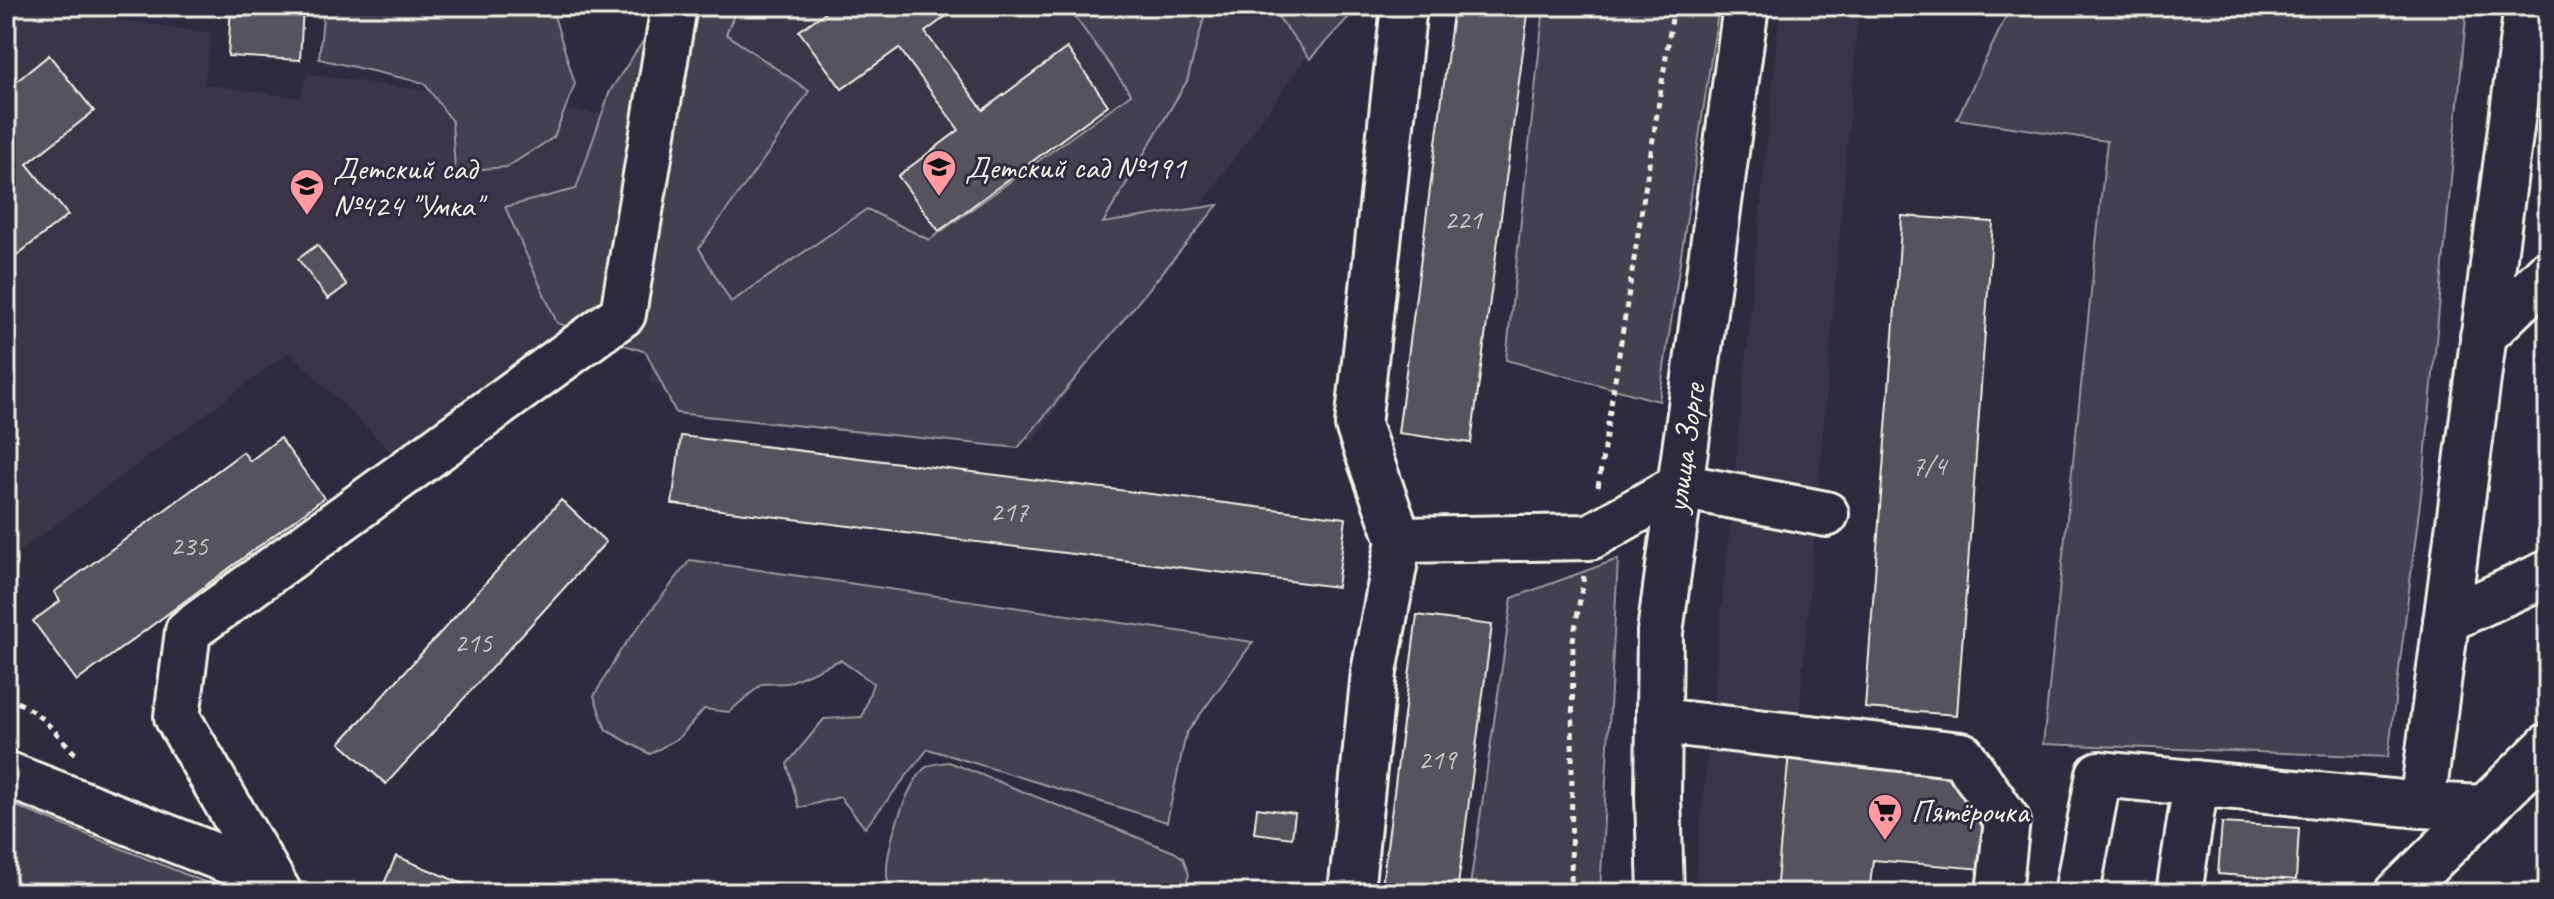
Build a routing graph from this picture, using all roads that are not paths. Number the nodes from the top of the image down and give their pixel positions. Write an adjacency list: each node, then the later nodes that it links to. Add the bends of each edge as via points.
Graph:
1 (674, 6): 18 (street, via 623,314 188,631 177,717)
2 (1404, 6): 9 (street, via 1358,425)
3 (1746, 6): 7 (street, улица Зорге)
4 (2527, 6): 6 (street)
5 (2548, 273): 6 (street)
6 (2483, 336): 11 (street)
7 (1680, 486): 8 (street); 9 (street, via 1590,537); 12 (street, улица Зорге, via 1660,632)
8 (1826, 514)
9 (1399, 540): 19 (street, via 1374,672)
10 (2548, 573): 11 (street)
11 (2446, 620): 16 (street)
12 (1659, 721): 20 (street, улица Зорге); 21 (street, via 1962,755 2007,820)
13 (2548, 746): 17 (street)
14 (6, 774): 18 (street)
15 (2196, 783): 16 (street); 22 (street, via 2099,774); 23 (street)
16 (2422, 805): 17 (street)
17 (2485, 808): 24 (street)
18 (274, 885)
19 (1351, 893)
20 (1661, 893)
21 (1999, 893)
22 (2077, 893)
23 (2179, 893)
24 (2398, 893)

